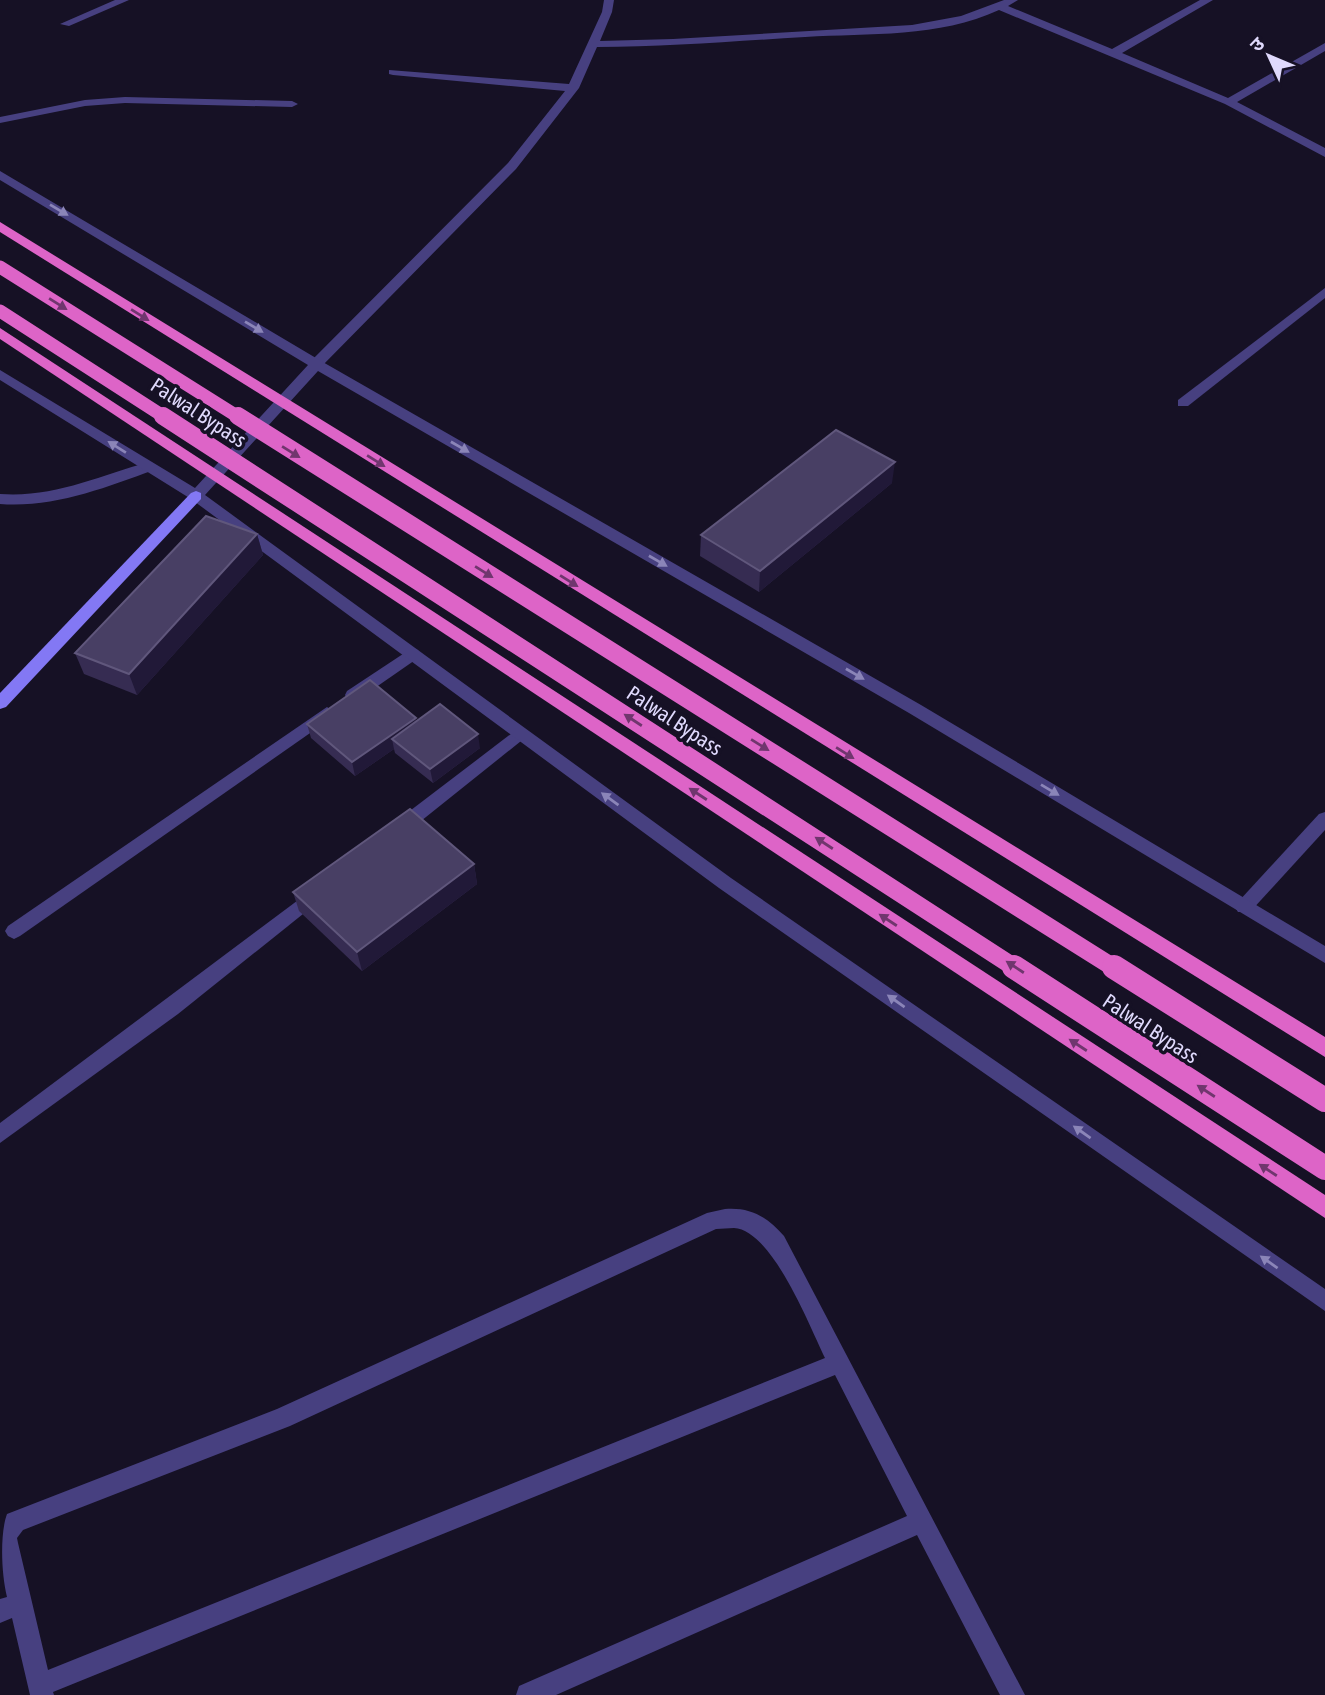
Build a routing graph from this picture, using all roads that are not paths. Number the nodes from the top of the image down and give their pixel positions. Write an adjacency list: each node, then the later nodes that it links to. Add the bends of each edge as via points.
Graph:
1 (124, 0): 6 (street)
2 (608, 0): 7 (street)
3 (1013, 0): 5 (street)
4 (1208, 0): 9 (street)
5 (1000, 7): 7 (street, via 958,21 885,30); 9 (street)
6 (65, 24)
7 (593, 44): 11 (street)
8 (1325, 46): 12 (street)
9 (1114, 53): 12 (street)
10 (393, 72): 11 (street)
11 (573, 88): 22 (street, via 512,166)
12 (1229, 102): 15 (street)
13 (292, 104): 14 (street, via 125,100)
14 (0, 120)
15 (1325, 153)
16 (0, 175): 22 (street, one-way to 22)
17 (0, 226): 24 (highway, one-way to 24)
18 (0, 267): 41 (highway, Palwal Bypass, one-way to 41, bridge)
19 (1325, 292): 25 (street)
20 (0, 311): 26 (highway, Palwal Bypass, bridge)
21 (0, 332): 28 (highway)
22 (316, 364): 24 (street); 37 (street, one-way to 37, via 904,702)
23 (0, 374): 27 (street, one-way to 23)
24 (282, 403): 26 (street); 40 (highway, one-way to 40)
25 (1183, 403)
26 (230, 459): 28 (street); 43 (highway, Palwal Bypass, one-way to 26, bridge)
27 (149, 467): 29 (street); 30 (street, via 73,492 16,501)
28 (217, 474): 29 (street); 44 (highway, one-way to 28)
29 (196, 496): 31 (street); 32 (main road)
30 (0, 499)
31 (412, 654): 33 (street); 38 (street)
32 (0, 703)
33 (520, 733): 35 (street); 45 (street, one-way to 33, via 725,883)
34 (1325, 819): 37 (street)
35 (389, 836)
36 (334, 879): 42 (street, via 171,1008)
37 (1244, 907): 39 (street)
38 (14, 931)
39 (1325, 955)
40 (1325, 1048)
41 (1325, 1100)
42 (0, 1134)
43 (1325, 1168)
44 (1325, 1208)
45 (1325, 1301)
46 (841, 1362): 47 (street); 48 (street, via 777,1243 762,1226 735,1217 714,1220 282,1418 24,1516 5,1534); 49 (street)
47 (923, 1521): 50 (street); 51 (street)
48 (10, 1607): 49 (street)
49 (41, 1690)
50 (528, 1695)
51 (1013, 1695)

